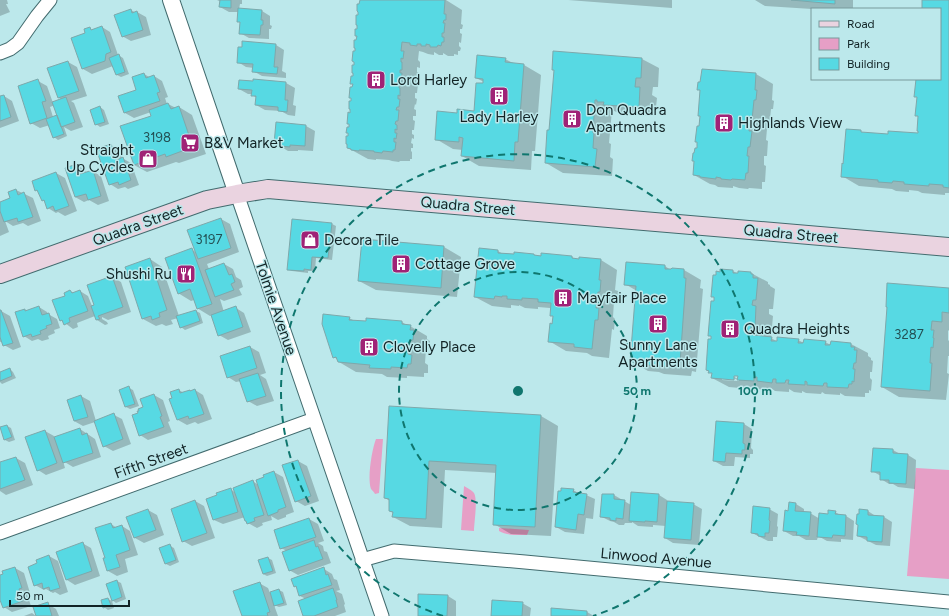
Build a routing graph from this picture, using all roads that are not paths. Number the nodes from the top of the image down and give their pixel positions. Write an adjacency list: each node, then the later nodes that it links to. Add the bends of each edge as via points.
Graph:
1 (50, 0): 3 (street, via 18,43)
2 (171, 0): 4 (street, Tolmie Avenue)
3 (0, 53)
4 (237, 194): 5 (main road, Quadra Street, via 268,189); 6 (main road, Quadra Street, via 207,200); 7 (street, Tolmie Avenue)
5 (949, 247)
6 (0, 274)
7 (314, 419): 8 (street, Fifth Street); 9 (street, Tolmie Avenue)
8 (0, 532)
9 (362, 560): 10 (street, Linwood Avenue, via 394,550); 11 (street, Tolmie Avenue)
10 (949, 602)
11 (382, 616)

